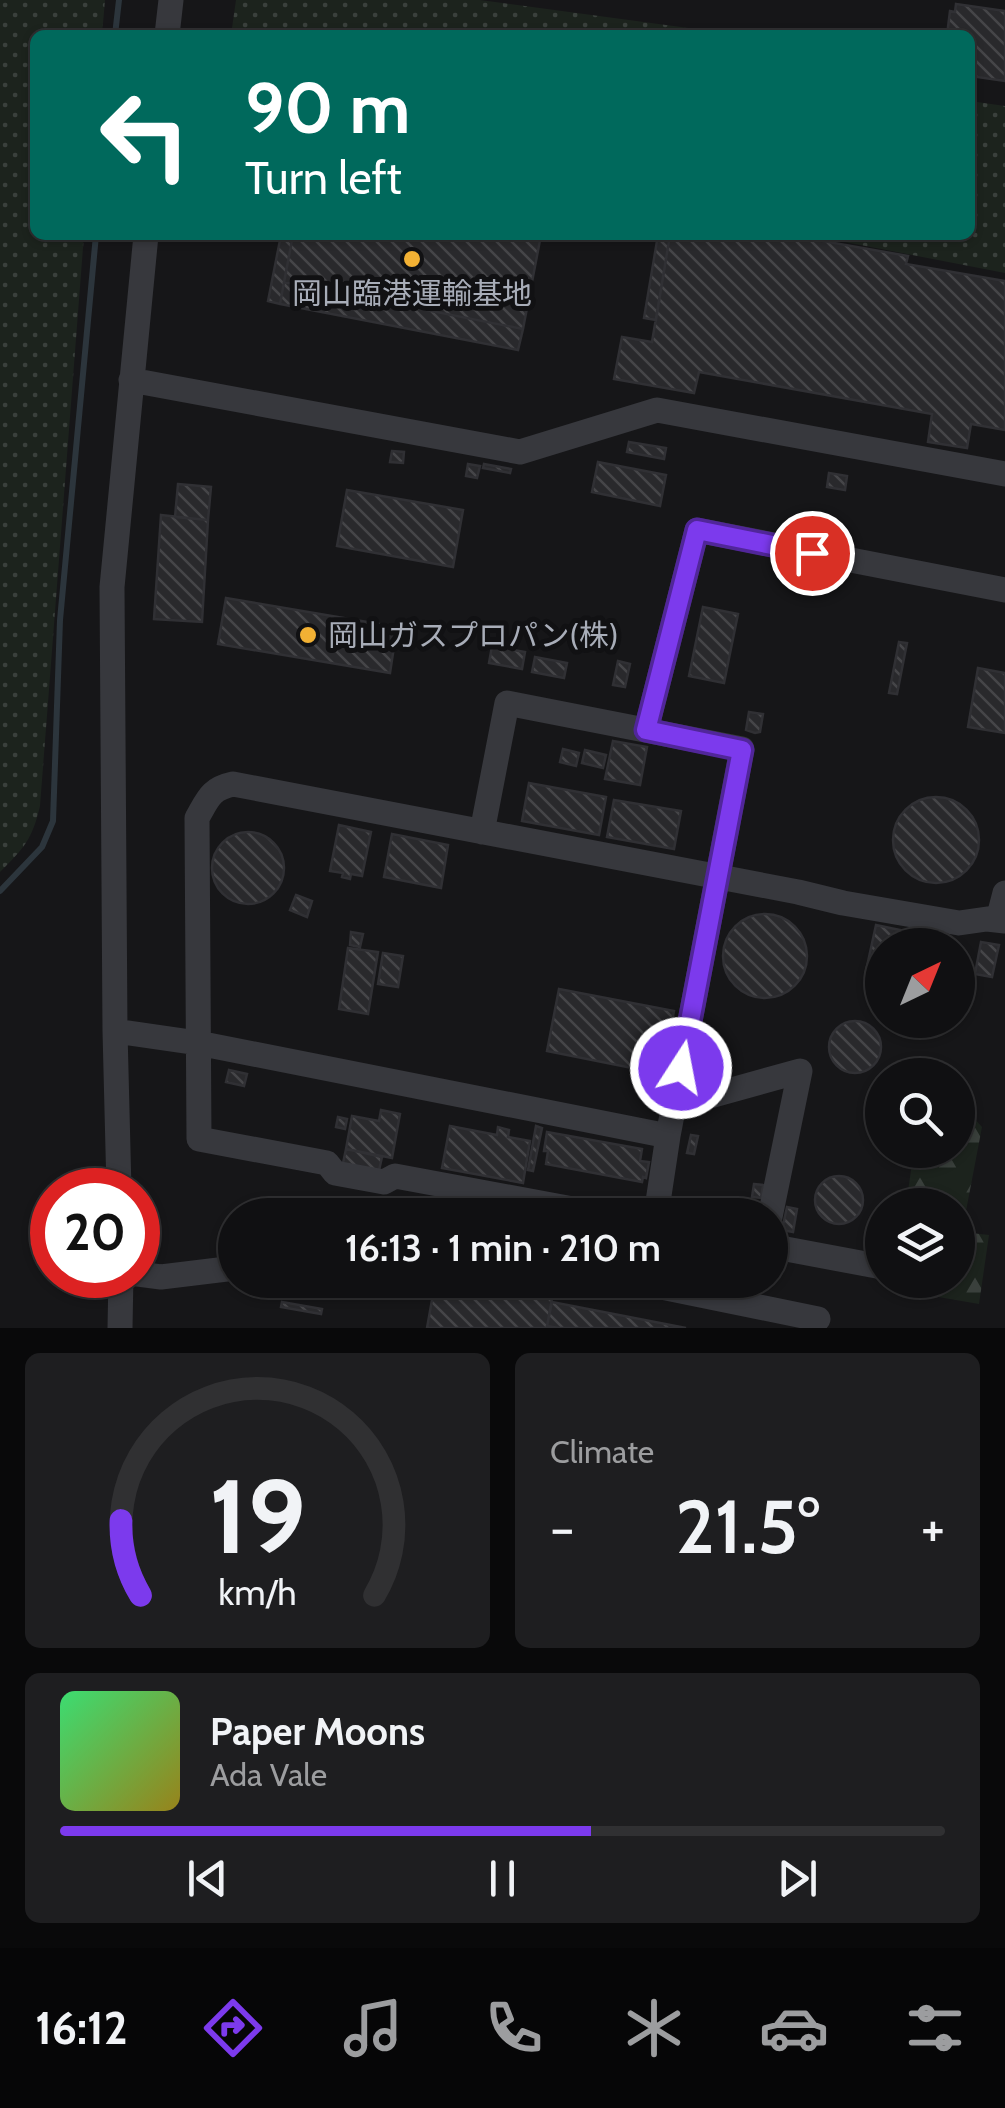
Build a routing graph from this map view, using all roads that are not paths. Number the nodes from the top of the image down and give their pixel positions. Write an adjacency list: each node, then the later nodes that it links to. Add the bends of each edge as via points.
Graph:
1 (171, 0): 2 (street)
2 (168, 30)
3 (145, 240): 4 (street)
4 (131, 380): 5 (street, via 520,452 658,410); 12 (street, via 112,587)
5 (1005, 474)
6 (1005, 590): 7 (street, via 697,530)
7 (646, 730): 8 (street, via 507,703); 9 (street, via 742,750)
8 (482, 832): 9 (street); 13 (street, via 233,784 219,788 197,818)
9 (718, 876): 11 (street, via 959,923); 14 (street)
10 (1005, 892): 11 (street)
11 (1002, 921)
12 (115, 1031): 13 (street); 16 (street)
13 (198, 1043): 15 (street); 17 (street, via 199,1138 327,1162 335,1173 384,1182 395,1176)
14 (674, 1106): 15 (street); 19 (street, via 800,1071)
15 (668, 1136): 18 (street)
16 (118, 1168)
17 (514, 1198)
18 (659, 1198)
19 (774, 1198)
20 (788, 1249): 21 (street)
21 (865, 1264)
22 (218, 1270): 23 (street)
23 (160, 1277)
24 (121, 1298): 27 (street)
25 (715, 1298): 26 (street)
26 (818, 1319)
27 (120, 1328)

